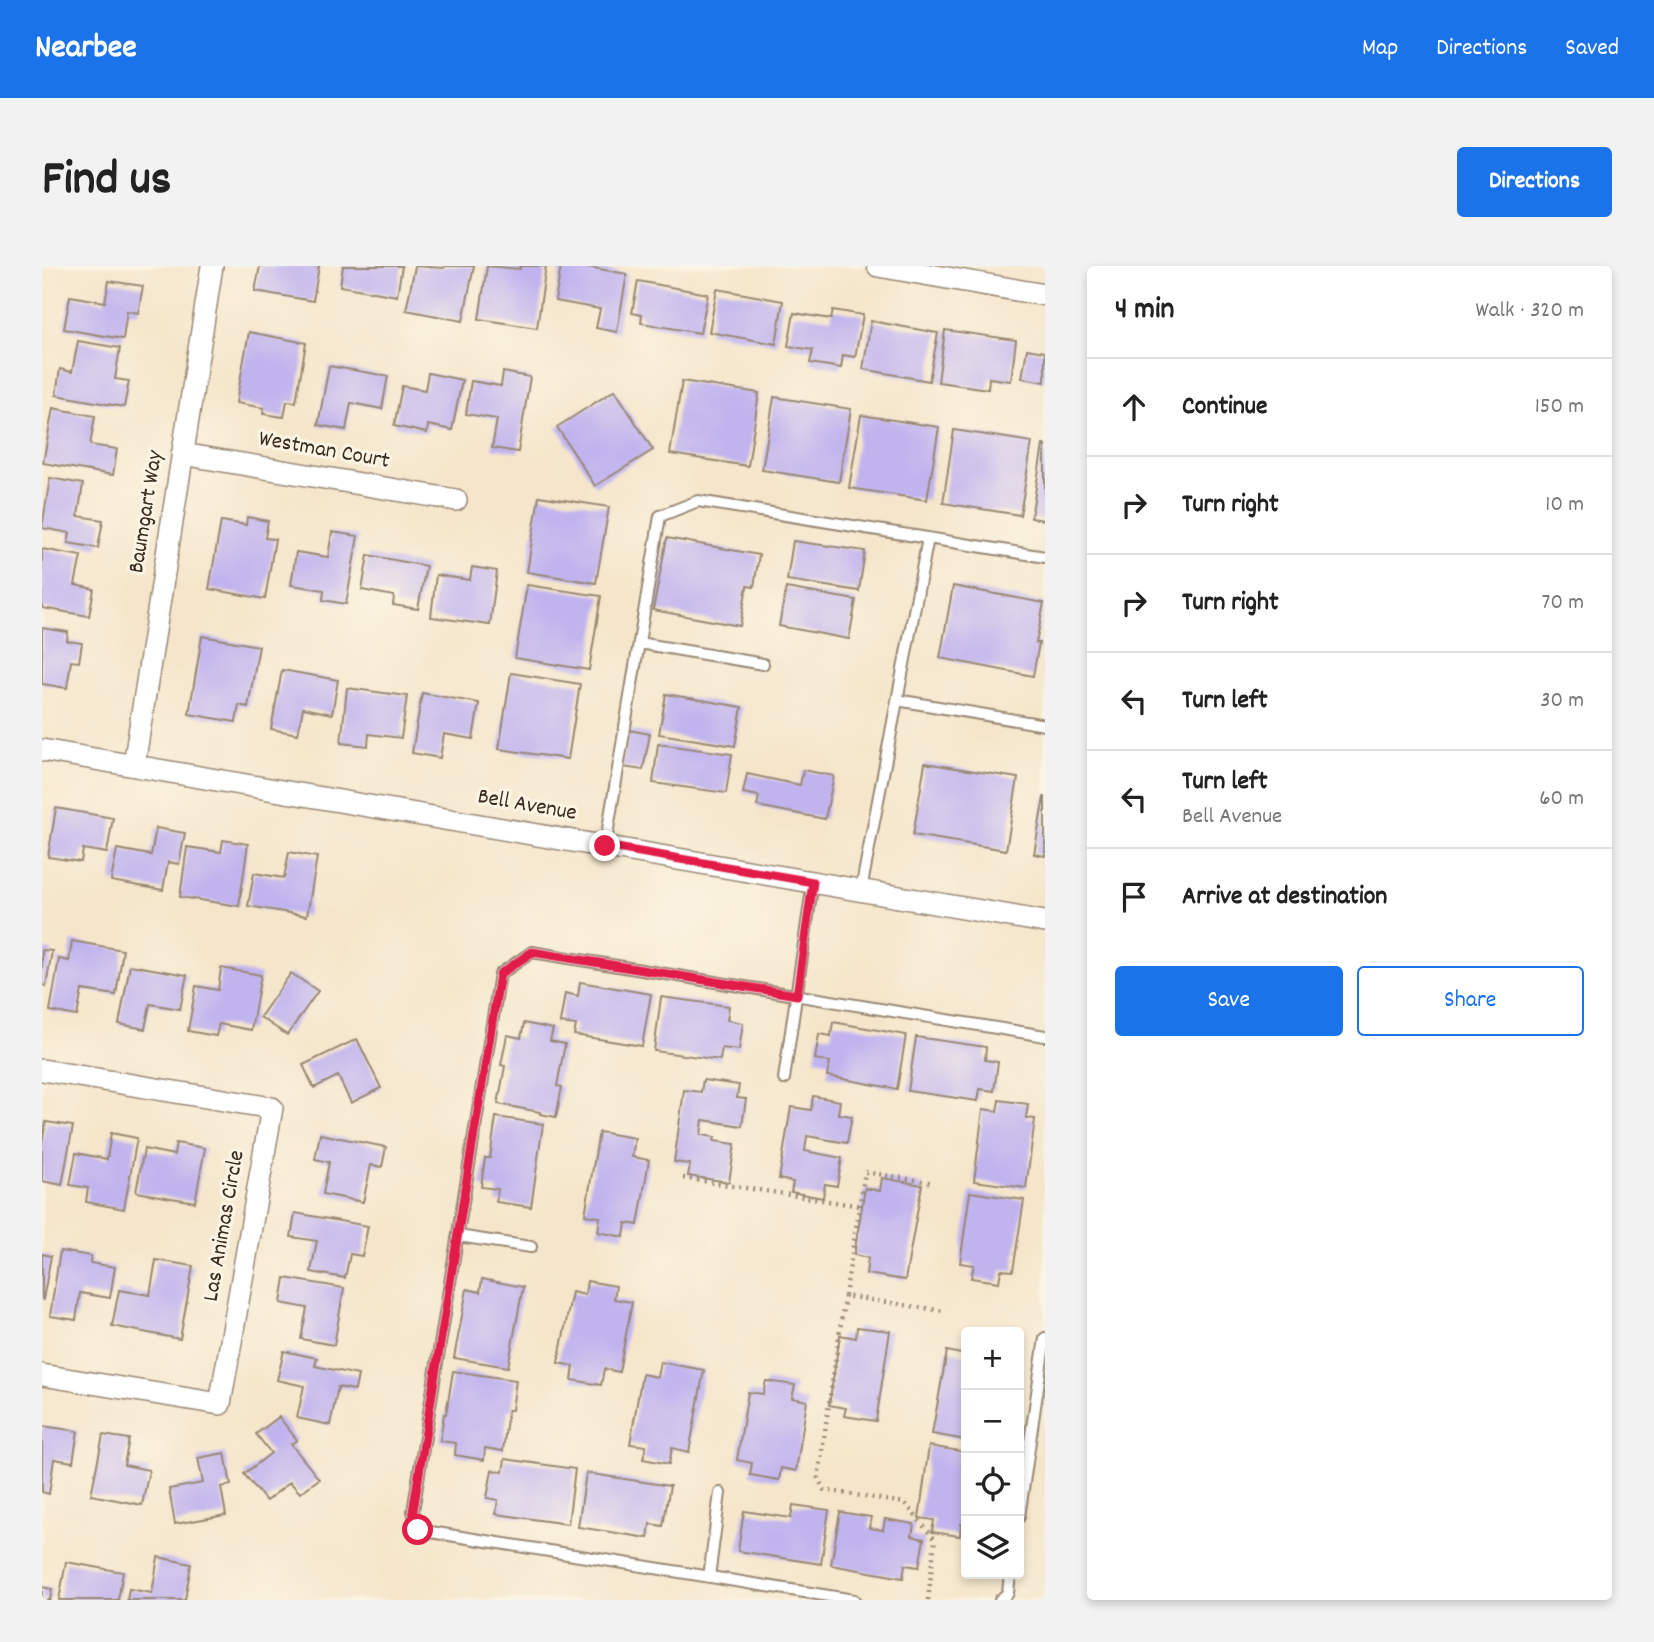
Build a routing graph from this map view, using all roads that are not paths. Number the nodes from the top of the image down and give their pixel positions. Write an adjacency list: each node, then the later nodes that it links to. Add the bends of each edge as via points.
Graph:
1 (212, 266): 4 (street, Baumgart Way)
2 (878, 266): 3 (street)
3 (1045, 295)
4 (182, 454): 5 (street, Westman Court); 13 (street, Baumgart Way)
5 (456, 500)
6 (928, 538): 7 (lane); 8 (lane, via 698,501 660,516); 10 (lane)
7 (1045, 557)
8 (639, 643): 9 (lane); 14 (lane)
9 (763, 664)
10 (897, 700): 11 (lane); 16 (lane)
11 (1045, 725)
12 (42, 750): 13 (street, Bell Avenue)
13 (134, 765): 14 (street, Bell Avenue)
14 (605, 846): 15 (street, Bell Avenue)
15 (813, 882): 16 (street, Bell Avenue); 18 (lane)
16 (861, 890): 17 (street, Bell Avenue)
17 (1045, 922)
18 (797, 995): 19 (lane); 21 (lane); 22 (lane, via 532,952 500,974)
19 (1045, 1036)
20 (42, 1070): 25 (street, Las Animas Circle, via 272,1108 220,1404)
21 (784, 1079)
22 (458, 1236): 23 (lane); 28 (lane, via 413,1511 418,1530)
23 (531, 1247)
24 (1045, 1338): 27 (lane)
25 (42, 1375)
26 (720, 1493): 28 (lane)
27 (1019, 1516)
28 (709, 1577): 30 (lane)
29 (1009, 1579): 31 (lane, via 1007,1593)
30 (854, 1600)
31 (1000, 1600)

